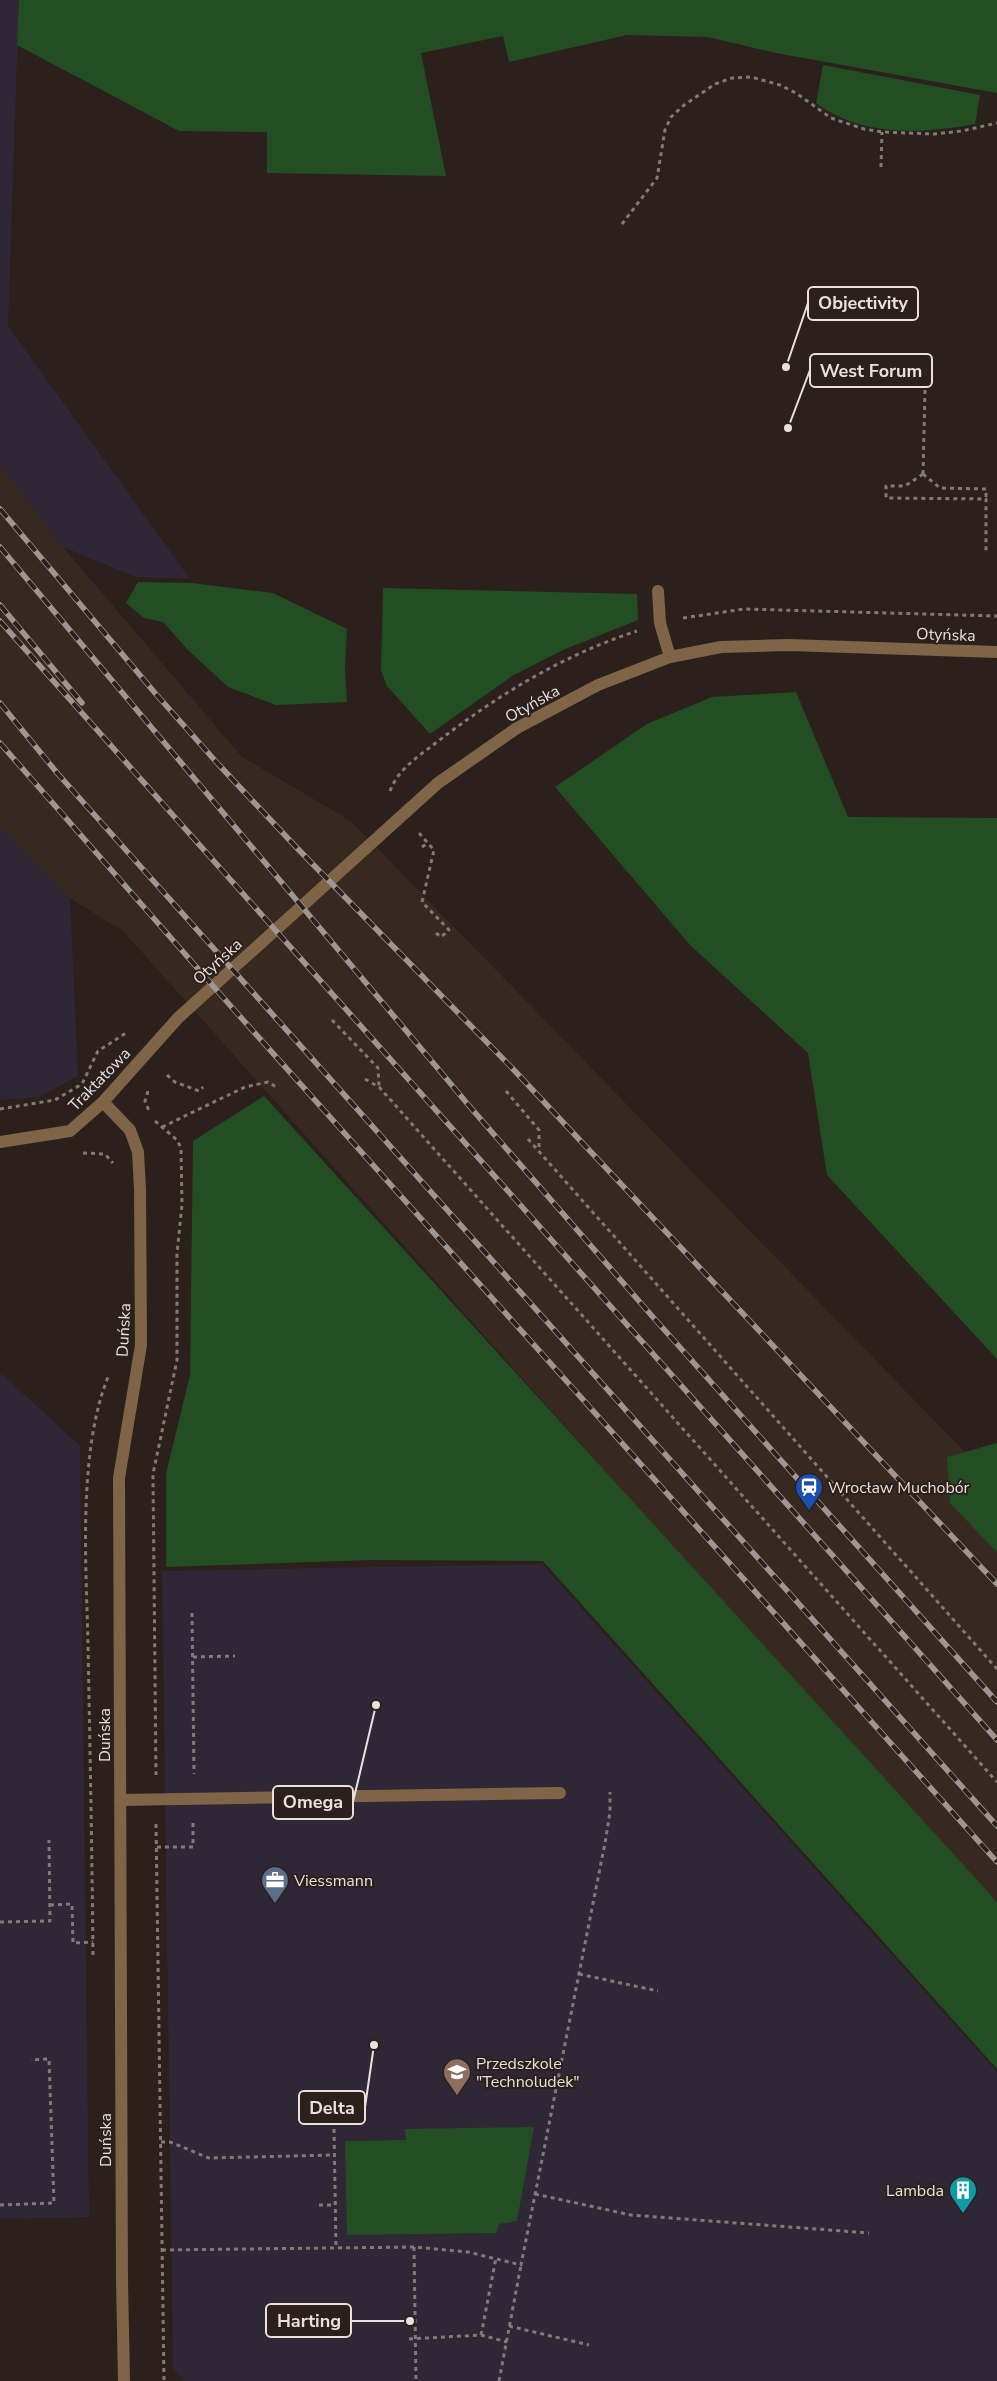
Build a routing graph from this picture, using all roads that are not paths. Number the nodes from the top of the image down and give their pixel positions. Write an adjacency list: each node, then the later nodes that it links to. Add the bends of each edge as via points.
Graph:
1 (658, 591): 3 (street, via 660,623)
2 (997, 652): 3 (street, Otyńska, via 789,645 721,648)
3 (670, 657): 4 (street, Otyńska, via 598,685 517,728 438,783)
4 (178, 1018): 5 (street, Traktatowa)
5 (103, 1102): 6 (street, Traktatowa, via 70,1131); 8 (street, Duńska, via 130,1130 138,1152 140,1189 141,1345 119,1478)
6 (0, 1142)
7 (560, 1792): 8 (street)
8 (120, 1800): 9 (street, Duńska)
9 (124, 2381)

